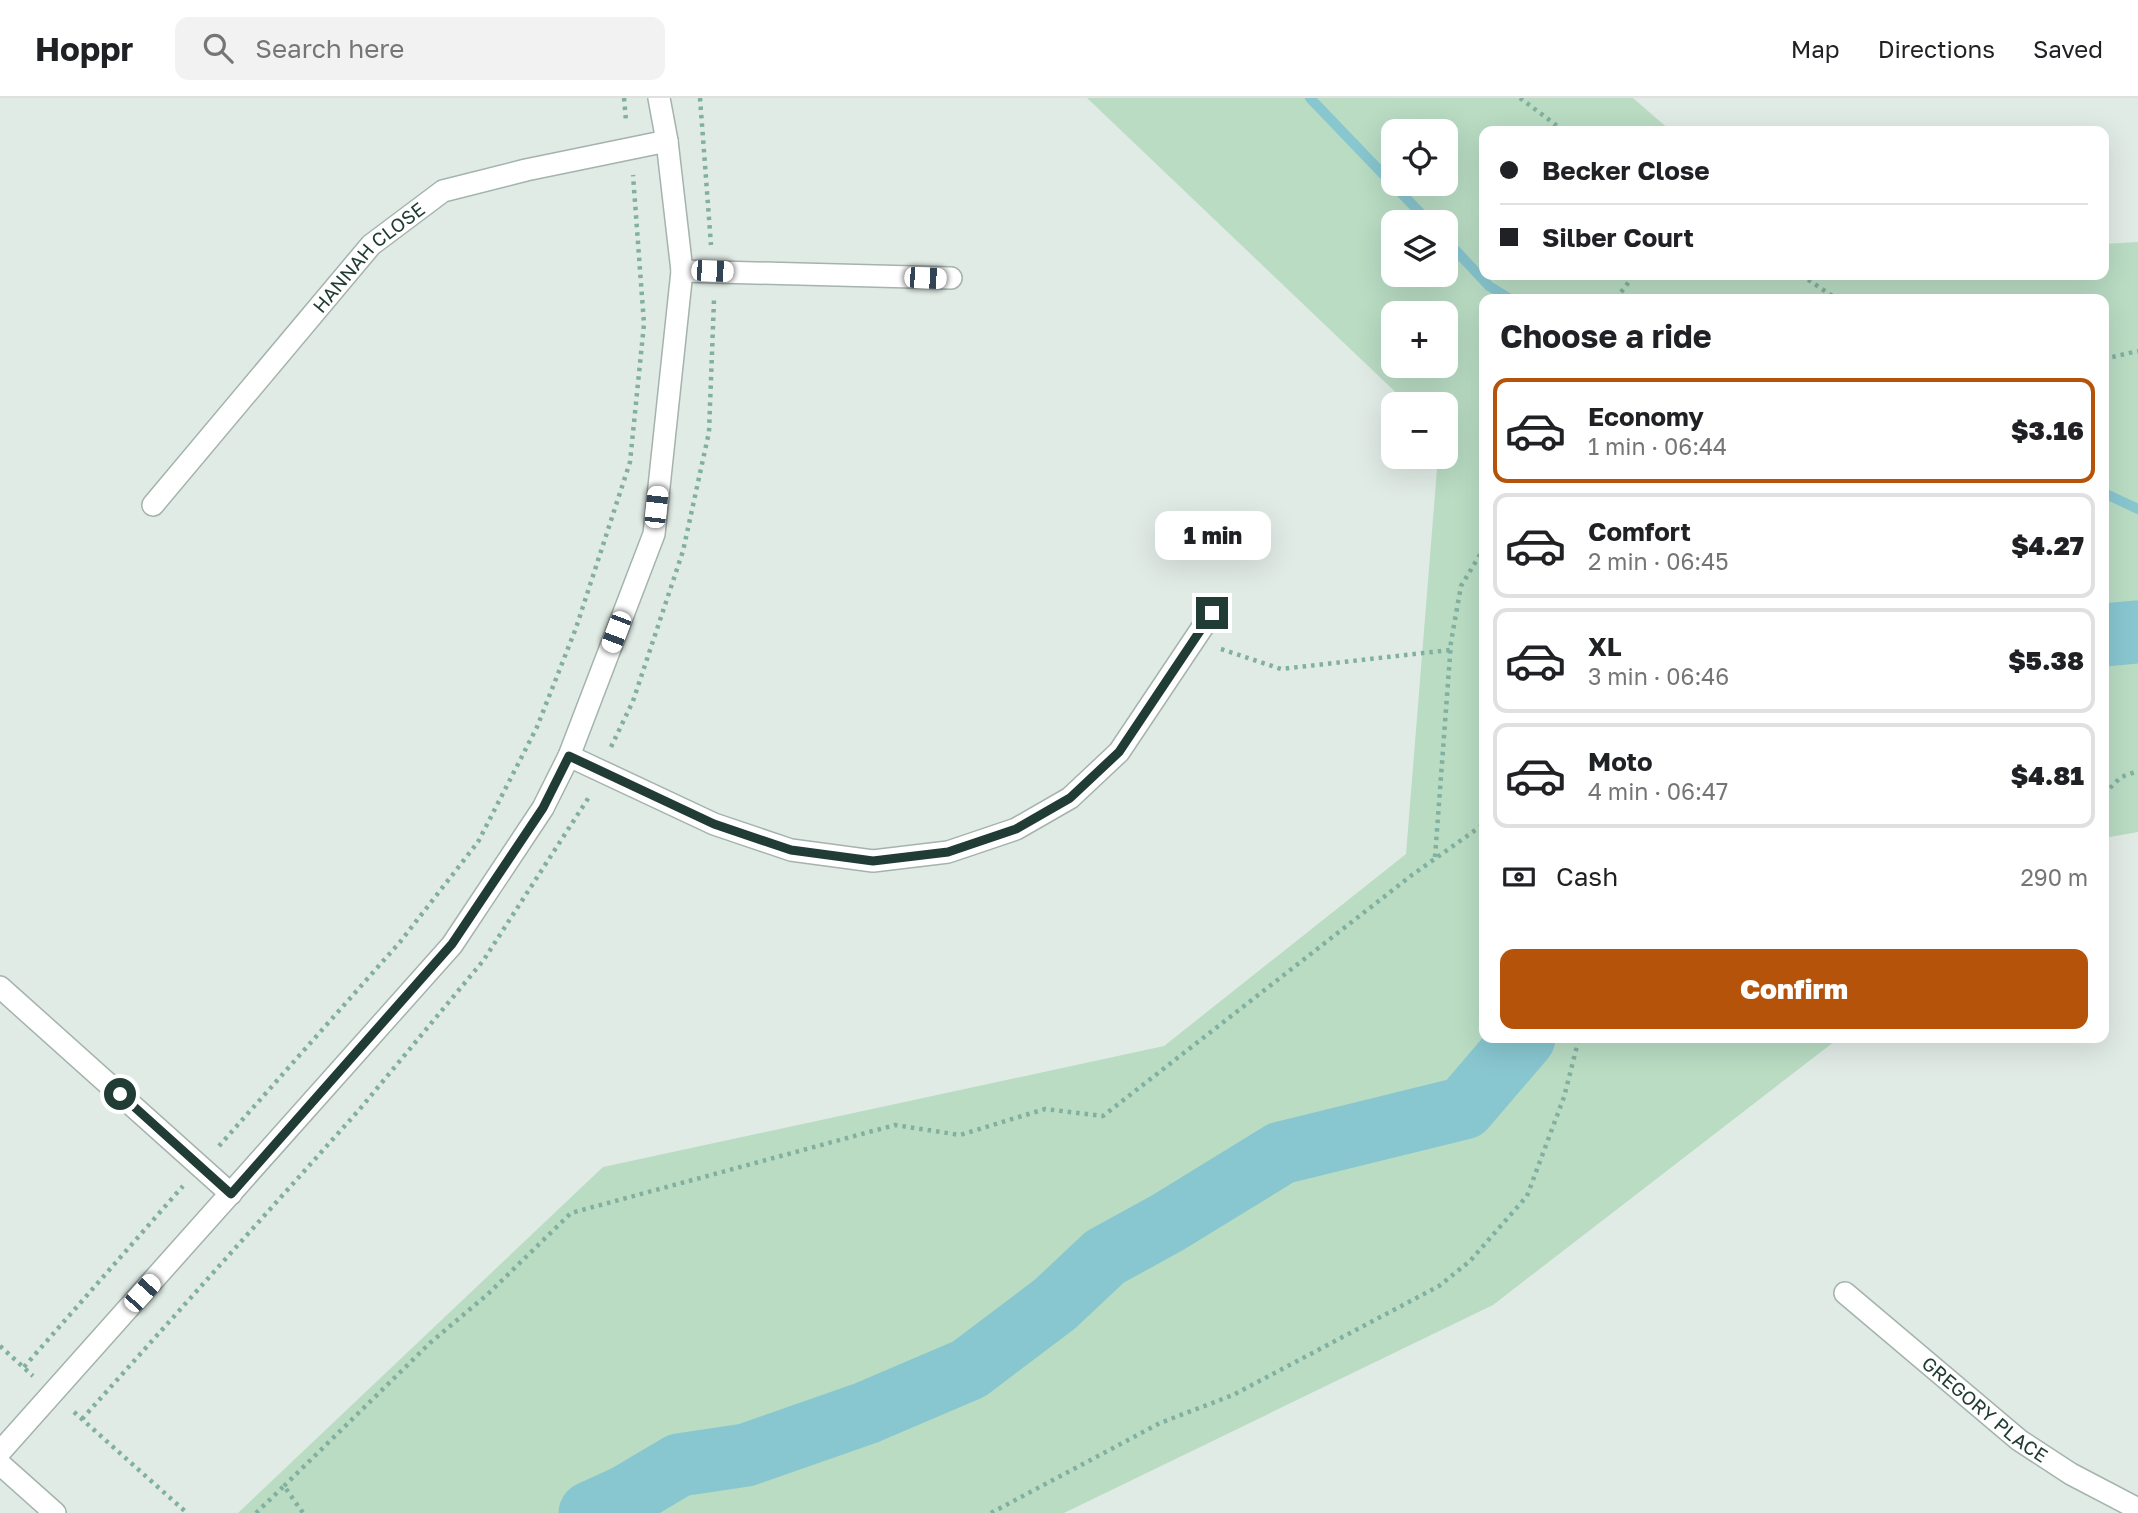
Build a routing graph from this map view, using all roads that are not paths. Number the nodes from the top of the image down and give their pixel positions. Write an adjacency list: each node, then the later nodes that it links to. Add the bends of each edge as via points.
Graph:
1 (659, 98): 2 (street)
2 (667, 141): 3 (street); 5 (street, HANNAH CLOSE, via 502,176 443,191 433,198 371,245)
3 (682, 271): 4 (street); 7 (street, via 654,534)
4 (951, 278)
5 (153, 505)
6 (1212, 613): 7 (street, via 1119,752 1070,798 1016,829 948,852 873,861 791,850 714,824)
7 (569, 756): 9 (street, via 543,808 452,944)
8 (0, 987): 9 (street)
9 (231, 1194): 11 (street)
10 (1845, 1293): 13 (street, GREGORY PLACE, via 2019,1440)
11 (0, 1452)
12 (0, 1464): 14 (street)
13 (2138, 1509)
14 (55, 1513)

